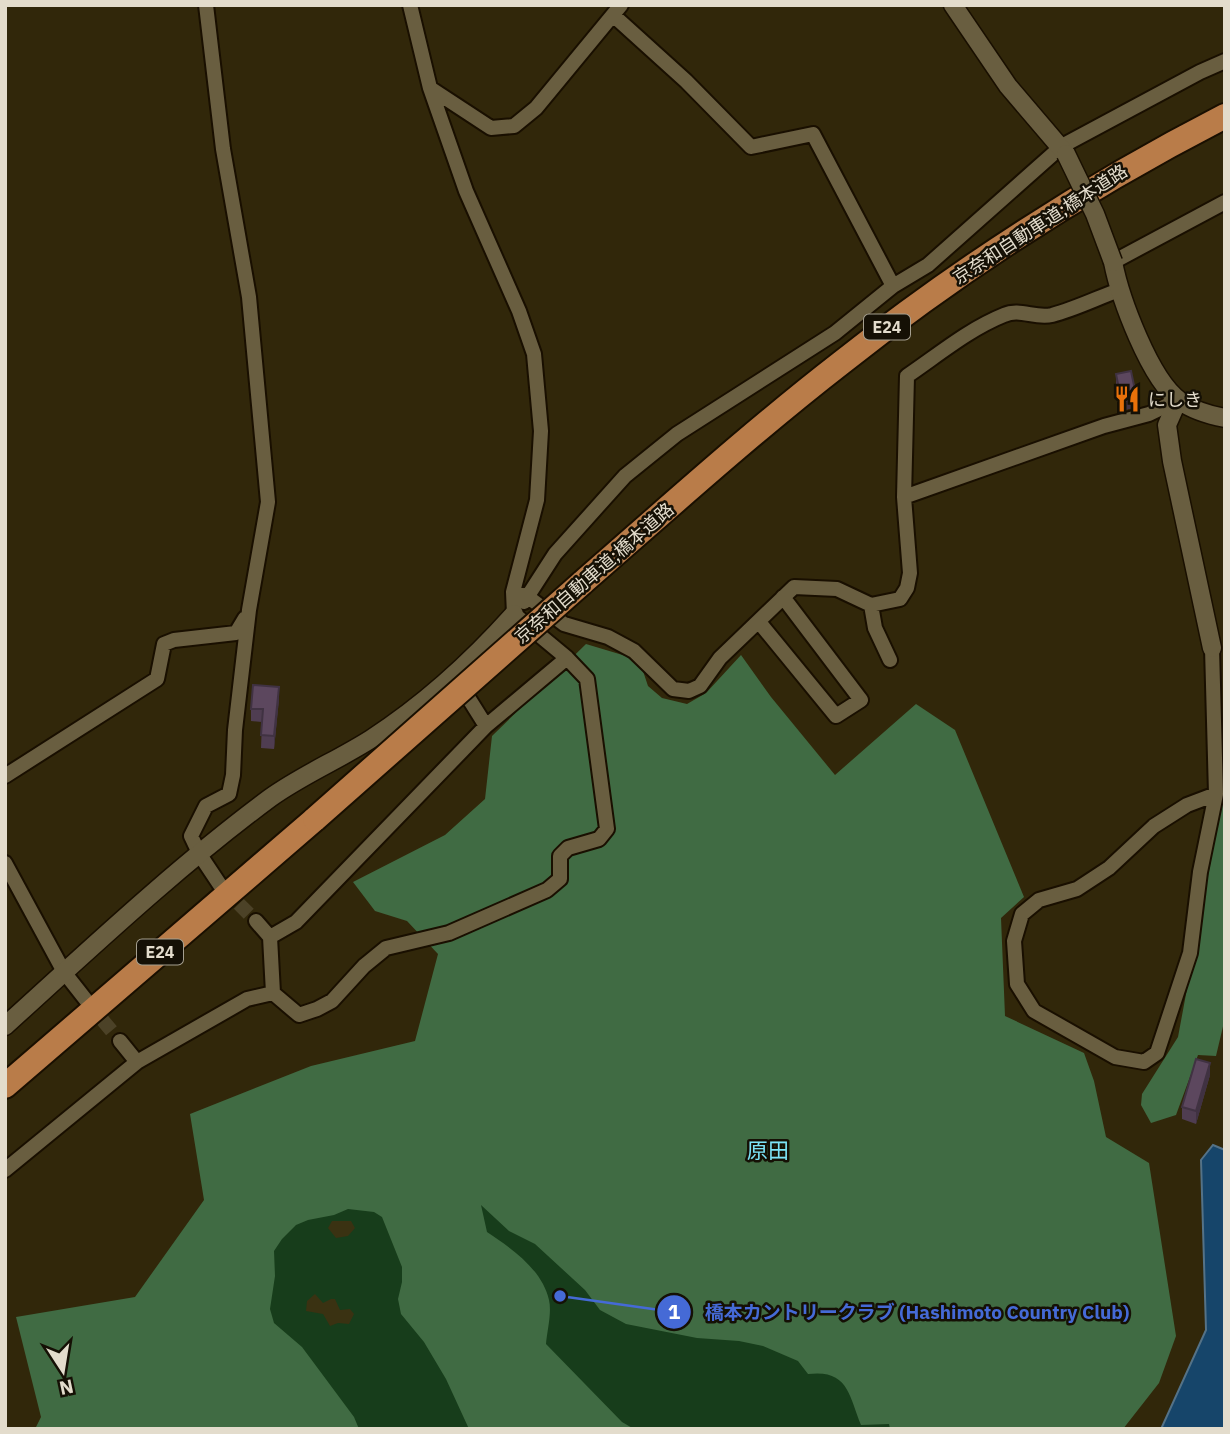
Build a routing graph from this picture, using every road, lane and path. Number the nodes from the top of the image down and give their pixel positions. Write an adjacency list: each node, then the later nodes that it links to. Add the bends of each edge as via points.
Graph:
1 (206, 5): 20 (street, via 223,149 249,297 268,502)
2 (410, 5): 6 (street)
3 (953, 5): 8 (street, via 1007,86)
4 (617, 10): 6 (street, via 536,108 514,125 491,128); 11 (street, via 751,147 813,134)
5 (1225, 61): 8 (street)
6 (430, 88): 16 (street, via 466,191 534,354 541,431 537,500)
7 (1225, 116): 41 (highway, 京奈和自動車道;橋本道路 / E24, bridge, via 1041,219 840,363)
8 (1064, 150): 10 (street, bridge); 11 (street, via 928,265)
9 (1225, 202): 10 (street)
10 (1113, 262): 12 (street)
11 (894, 286): 17 (street, via 835,333 677,434 625,476 555,554)
12 (1119, 290): 13 (street, via 1155,371); 15 (street, via 1051,315 1006,314 907,376)
13 (1178, 400): 14 (street); 15 (street, via 1149,414); 23 (street, via 1167,425 1168,437)
14 (1225, 418)
15 (904, 497): 19 (street, via 908,589 900,599)
16 (513, 592): 17 (street); 21 (street)
17 (528, 597): 21 (street); 22 (street, via 564,624 608,637 634,651 673,690 681,692 700,686 720,658)
18 (783, 597): 19 (street, via 794,587 837,589); 22 (street); 22 (street, via 861,699 836,716)
19 (871, 606): 25 (street, via 875,628)
20 (249, 610): 28 (street, via 236,633 164,644 157,679); 30 (street, via 233,775 229,794 206,806 196,823 191,836)
21 (514, 614): 24 (street); 26 (street)
22 (759, 622)
23 (1212, 648): 29 (street)
24 (567, 658): 27 (street); 36 (street, via 587,679 607,829 599,839 568,848 560,856 560,879 547,890 449,933 386,948 332,1001 317,1009 299,1014)
25 (890, 660)
26 (454, 676): 27 (street); 30 (street, via 370,740 272,796)
27 (486, 726): 34 (street, via 296,922)
28 (5, 776)
29 (1216, 794): 29 (street, via 1190,953 1157,1054 1144,1062 1115,1057 1034,1011 1017,984 1014,941 1022,914 1039,900 1077,889 1109,868 1154,826)
30 (200, 855): 32 (street); 35 (street)
31 (5, 863): 35 (street)
32 (220, 885)
33 (257, 921): 34 (street)
34 (270, 937): 36 (street)
35 (64, 972): 37 (street); 38 (street)
36 (273, 993): 40 (street, via 247,999)
37 (86, 1000)
38 (5, 1026)
39 (120, 1041): 40 (street)
40 (137, 1062): 42 (street)
41 (5, 1086)
42 (5, 1170)

